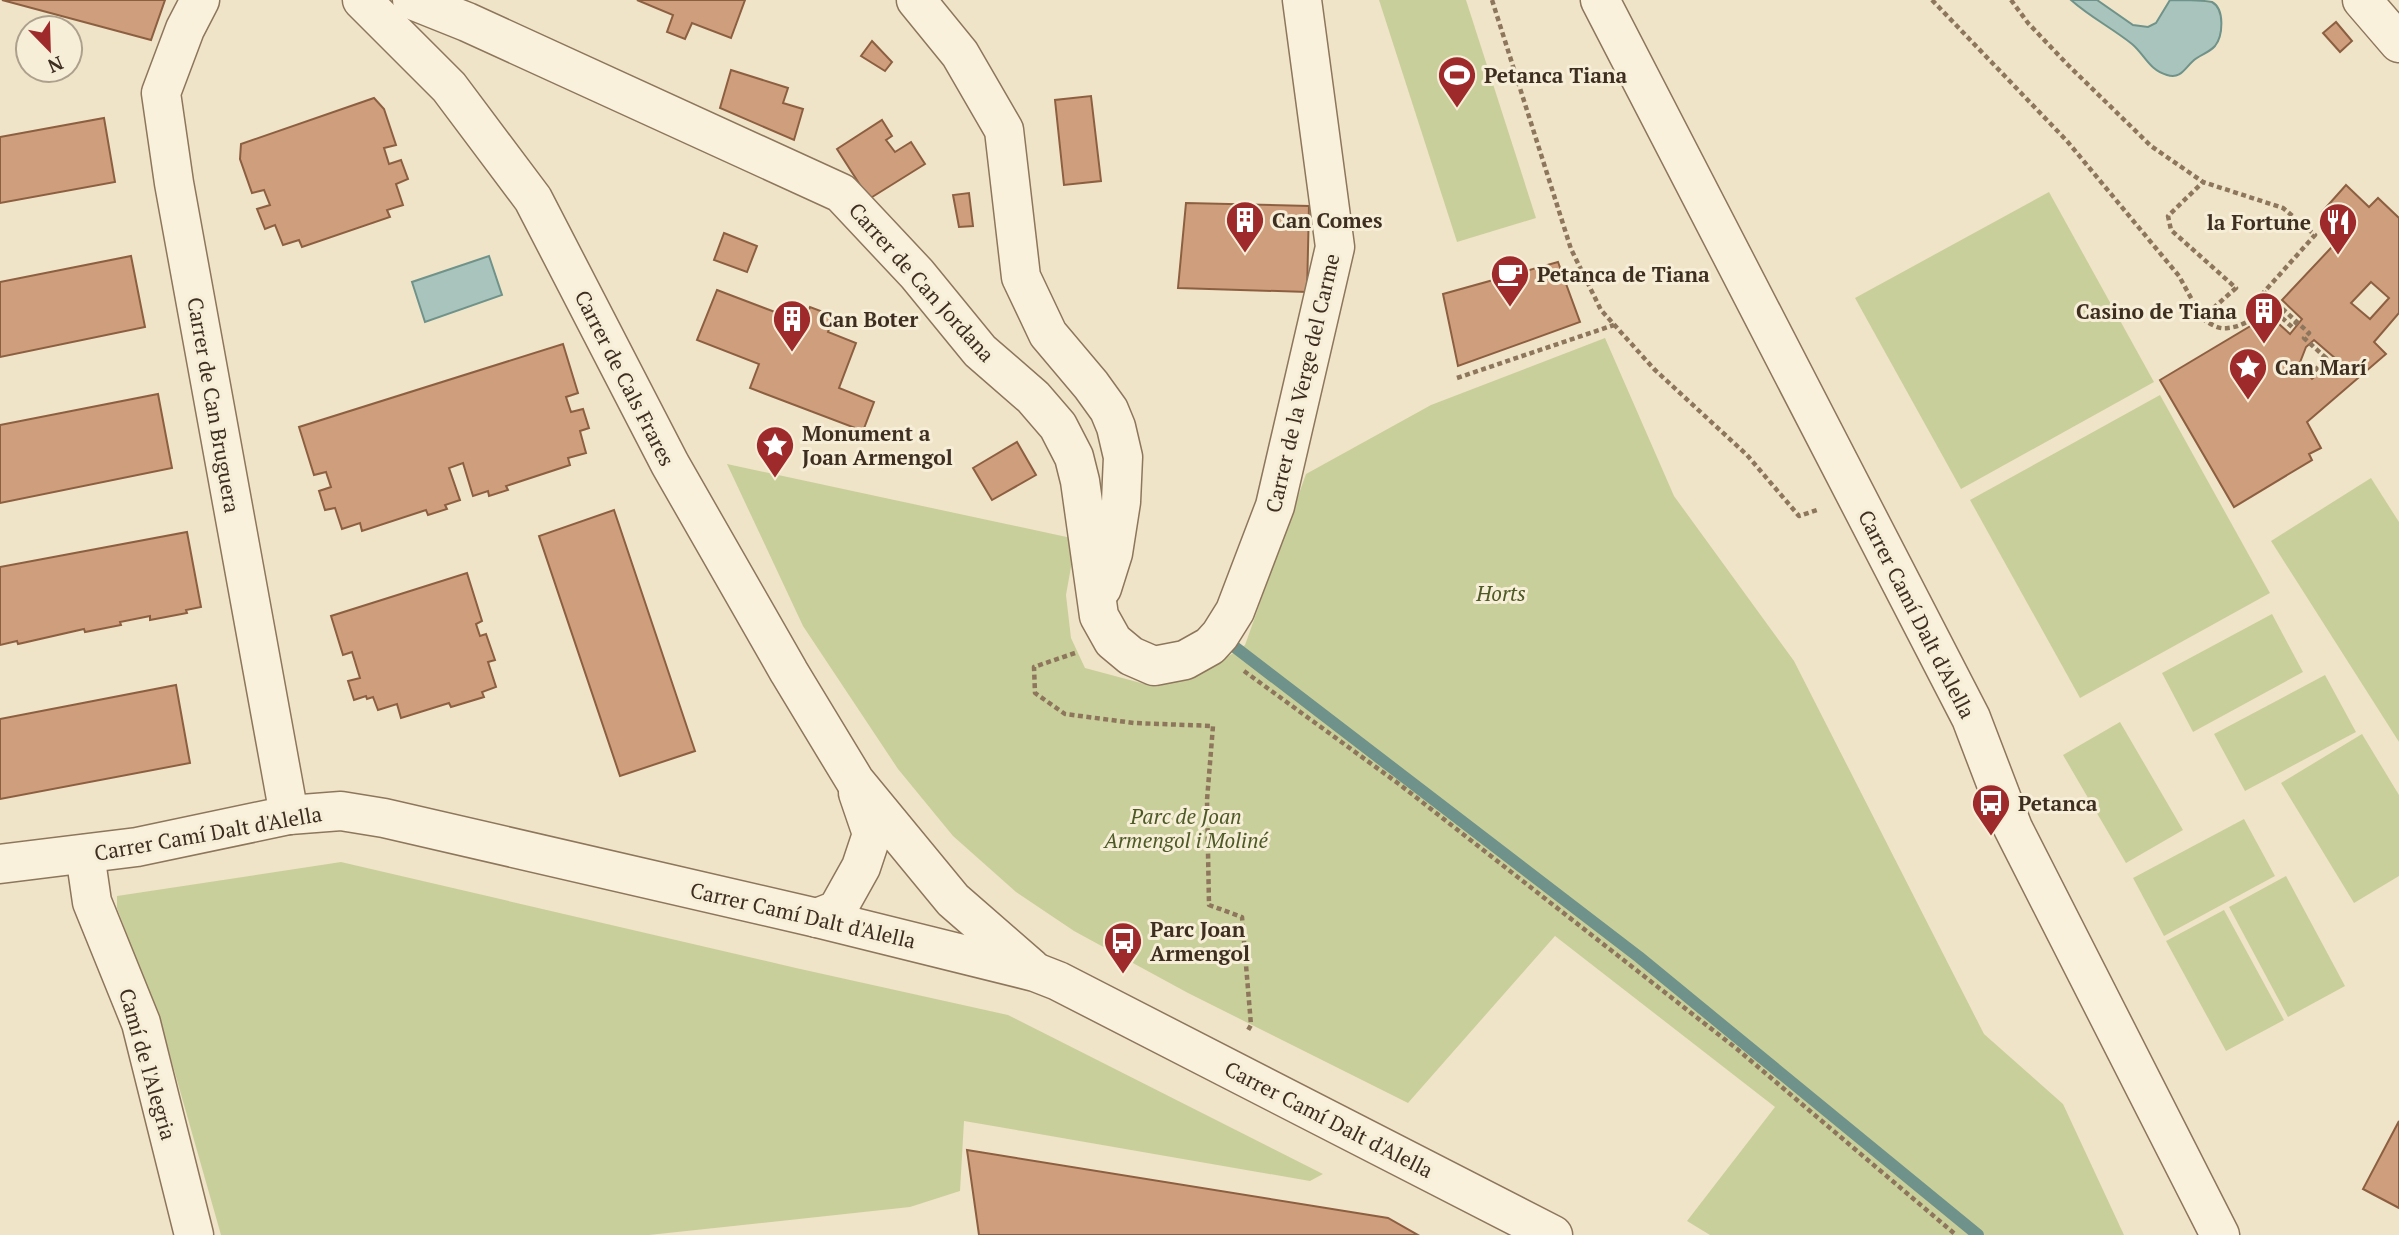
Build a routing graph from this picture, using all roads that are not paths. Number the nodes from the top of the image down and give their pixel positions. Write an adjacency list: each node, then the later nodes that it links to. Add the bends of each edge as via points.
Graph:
1 (201, 0): 11 (street, Carrer de Can Bruguera, via 161,93)
2 (362, 0): 10 (street, Carrer de Cals Frares, via 449,87 533,199 670,464)
3 (412, 0): 9 (street, Carrer de Can Jordana, via 841,193 917,274 980,351 1033,397 1058,426 1080,481)
4 (916, 0): 9 (street, via 960,54 1004,130 1021,277 1048,334 1091,385 1116,427 1123,457 1121,502 1113,552)
5 (1302, 0): 9 (street, Carrer de la Verge del Carme, via 1335,247 1275,506 1235,611 1210,646 1185,660 1154,666 1131,656 1113,640)
6 (1600, 0): 18 (street, Carrer Camí Dalt d'Alella, via 1971,718 2013,828)
7 (2362, 0): 8 (street)
8 (2399, 43)
9 (1097, 604)
10 (855, 781): 14 (street, Carrer de Cals Frares, via 872,834 861,867 837,910); 15 (street, Carrer de Cals Frares, via 953,900)
11 (289, 815): 12 (street, Carrer Camí Dalt d'Alella); 14 (street, Carrer Camí Dalt d'Alella, via 341,811 384,818)
12 (85, 854): 13 (street, Carrer Camí Dalt d'Alella); 16 (street, Camí de l'Alegria, via 92,902 141,1023)
13 (0, 864)
14 (817, 918): 15 (street, Carrer Camí Dalt d'Alella)
15 (1035, 972): 17 (street, Carrer Camí Dalt d'Alella)
16 (194, 1235)
17 (1553, 1235)
18 (2220, 1235)

